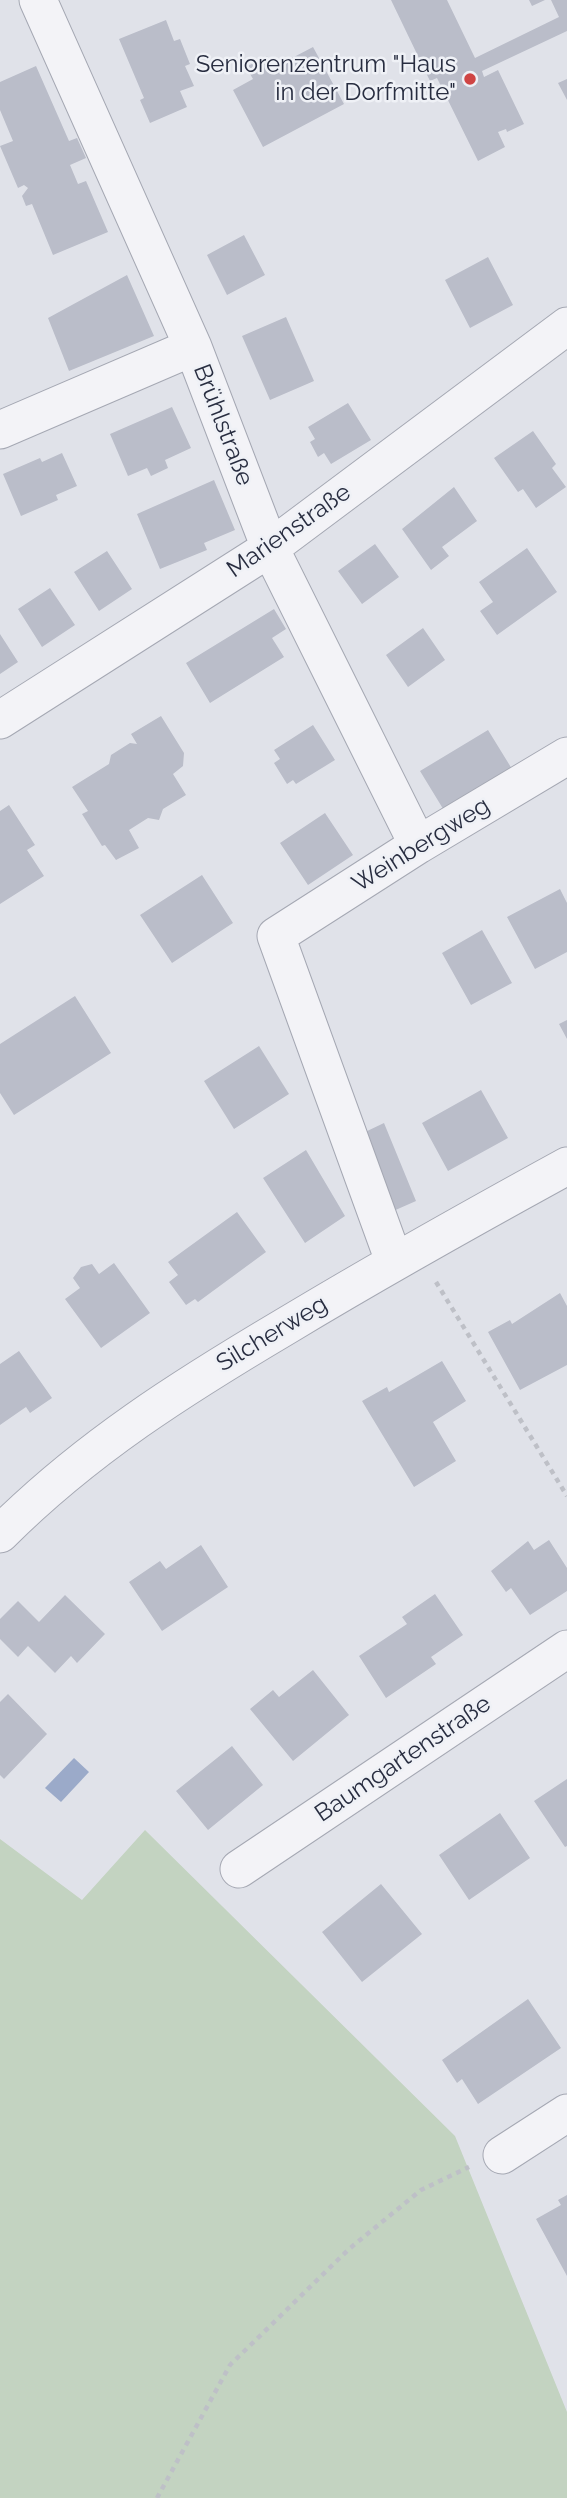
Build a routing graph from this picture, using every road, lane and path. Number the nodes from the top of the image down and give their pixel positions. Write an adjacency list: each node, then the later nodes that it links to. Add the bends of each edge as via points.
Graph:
1 (38, 0): 3 (street, Brühlstraße)
2 (567, 326): 5 (street, Marienstraße)
3 (192, 347): 4 (street); 5 (street, Brühlstraße)
4 (0, 430)
5 (270, 548): 6 (street, Marienstraße); 8 (street, Brühlstraße)
6 (0, 720)
7 (567, 756): 8 (street, Weinbergweg)
8 (418, 845): 10 (street, Weinbergweg, via 276,936)
9 (567, 1166): 10 (street, Silcherweg)
10 (405, 1255): 11 (path); 12 (street, Silcherweg, via 170,1395 82,1461)
11 (567, 1496)
12 (0, 1534)
13 (567, 1648): 14 (street, Baumgartenstraße)
14 (239, 1869)
15 (567, 2113): 16 (street)
16 (502, 2155): 17 (path, via 421,2190 349,2249 229,2365)
17 (157, 2498)

